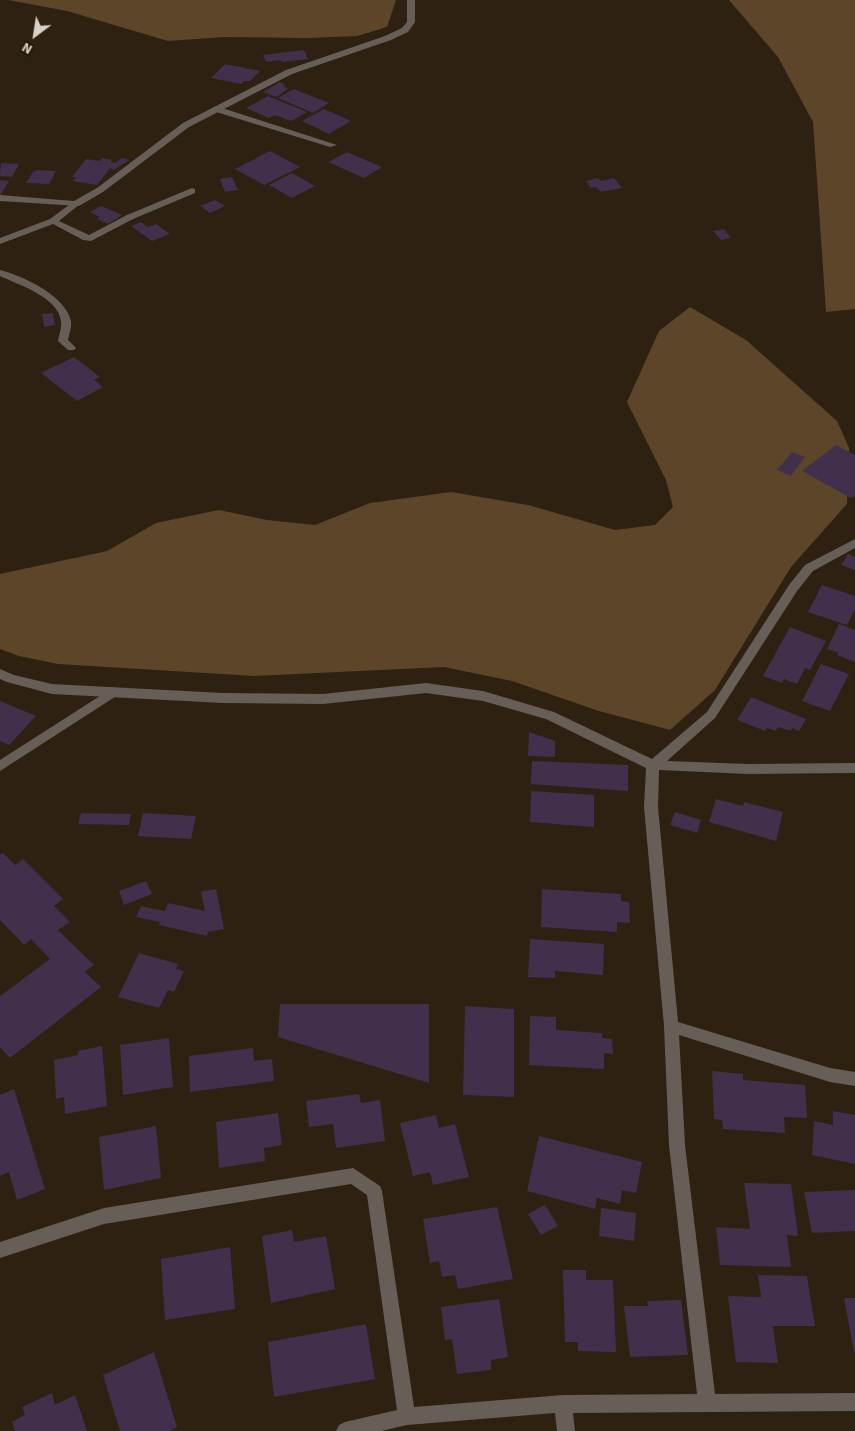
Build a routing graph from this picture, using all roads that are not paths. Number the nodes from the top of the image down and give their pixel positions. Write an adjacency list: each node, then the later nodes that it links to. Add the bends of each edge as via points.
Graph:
1 (411, 0): 2 (street, via 411,22 404,30 288,72)
2 (216, 109): 3 (street); 6 (street, via 186,125 100,190)
3 (333, 145)
4 (192, 191): 7 (street, via 130,217 91,238)
5 (0, 198): 6 (street)
6 (76, 204): 7 (street)
7 (53, 221): 8 (street)
8 (0, 241)
9 (0, 273): 10 (street, via 40,290 55,301 66,321 63,341)
10 (70, 348)
11 (855, 543): 14 (street, via 810,568 793,588 711,715)
12 (0, 672): 13 (street, via 11,679 52,689)
13 (114, 692): 14 (street, via 322,699 426,688 483,696 550,715); 15 (street)
14 (653, 765): 16 (street, via 748,769); 17 (street, via 652,807)
15 (0, 766)
16 (855, 768)
17 (671, 1026): 18 (street, via 830,1075); 20 (street, via 677,1145)
18 (855, 1079)
19 (0, 1250): 23 (street, via 104,1216 353,1176 374,1191)
20 (707, 1402): 21 (street); 22 (street)
21 (855, 1402)
22 (564, 1404): 23 (street); 25 (street)
23 (407, 1416): 24 (street)
24 (345, 1431)
25 (566, 1431)

